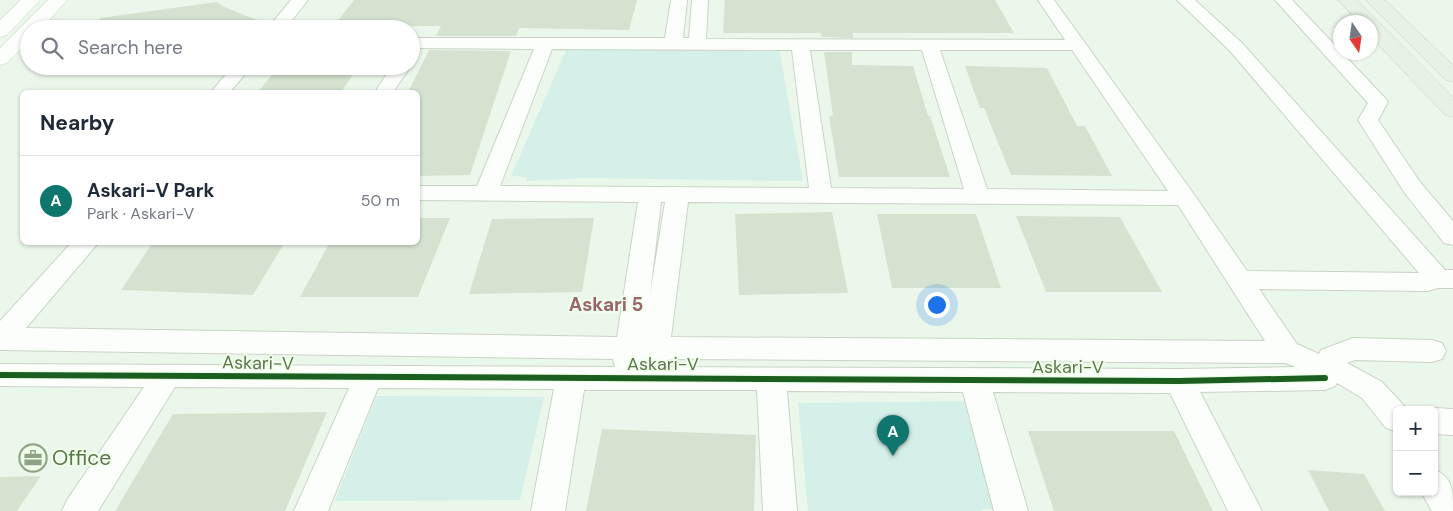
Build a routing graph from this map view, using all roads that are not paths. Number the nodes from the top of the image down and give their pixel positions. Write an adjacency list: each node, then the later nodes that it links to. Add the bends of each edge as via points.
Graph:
1 (31, 0): 15 (main road)
2 (58, 0): 13 (main road)
3 (300, 0): 14 (street)
4 (679, 0): 19 (street)
5 (700, 0): 20 (street)
6 (1046, 0): 22 (street)
7 (1185, 0): 25 (street)
8 (1283, 0): 40 (street, via 1378,102 1368,120 1412,187)
9 (1347, 0): 12 (highway)
10 (1375, 0): 29 (highway)
11 (1217, 8): 25 (street)
12 (1362, 15)
13 (38, 20)
14 (283, 20)
15 (0, 31)
16 (1378, 31): 32 (highway)
17 (20, 38): 26 (main road)
18 (545, 44): 19 (street); 23 (street); 34 (street)
19 (673, 44): 20 (street)
20 (697, 44): 21 (street)
21 (800, 45): 24 (street); 37 (street)
22 (1078, 45): 24 (street); 39 (street)
23 (420, 46)
24 (930, 46): 38 (street)
25 (1236, 47): 42 (street, via 1433,272)
26 (0, 59)
27 (235, 75): 30 (street)
28 (396, 75): 31 (street)
29 (1453, 76)
30 (222, 90)
31 (385, 90)
32 (1453, 110)
33 (420, 193): 34 (street)
34 (486, 193): 35 (street)
35 (651, 194): 36 (street); 45 (street)
36 (678, 194): 37 (street); 45 (street)
37 (821, 196): 38 (street)
38 (978, 197): 39 (street)
39 (1185, 198): 43 (street)
40 (1453, 237)
41 (84, 245): 44 (street)
42 (1445, 279): 43 (street, via 1428,282)
43 (1238, 280): 47 (street)
44 (0, 338): 45 (street, Askari-V)
45 (641, 348): 47 (street, Askari-V); 52 (street)
46 (1432, 351): 47 (street, via 1353,349)
47 (1319, 365): 55 (street, Askari-V); 56 (street, via 1372,390)
48 (0, 375): 49 (street, Askari-V)
49 (167, 376): 50 (street, Askari-V); 60 (street)
50 (368, 378): 51 (street, Askari-V); 61 (street)
51 (571, 378): 52 (street, Askari-V); 62 (street)
52 (639, 378): 53 (street, Askari-V)
53 (771, 380): 54 (street, Askari-V); 63 (street)
54 (975, 380): 55 (street, Askari-V); 64 (street)
55 (1179, 381): 65 (street)
56 (1393, 414)
57 (1438, 421): 58 (street)
58 (1453, 422)
59 (1438, 491): 66 (street)
60 (79, 511)
61 (311, 511)
62 (548, 511)
63 (780, 511)
64 (1011, 511)
65 (1245, 511)
66 (1450, 511)

